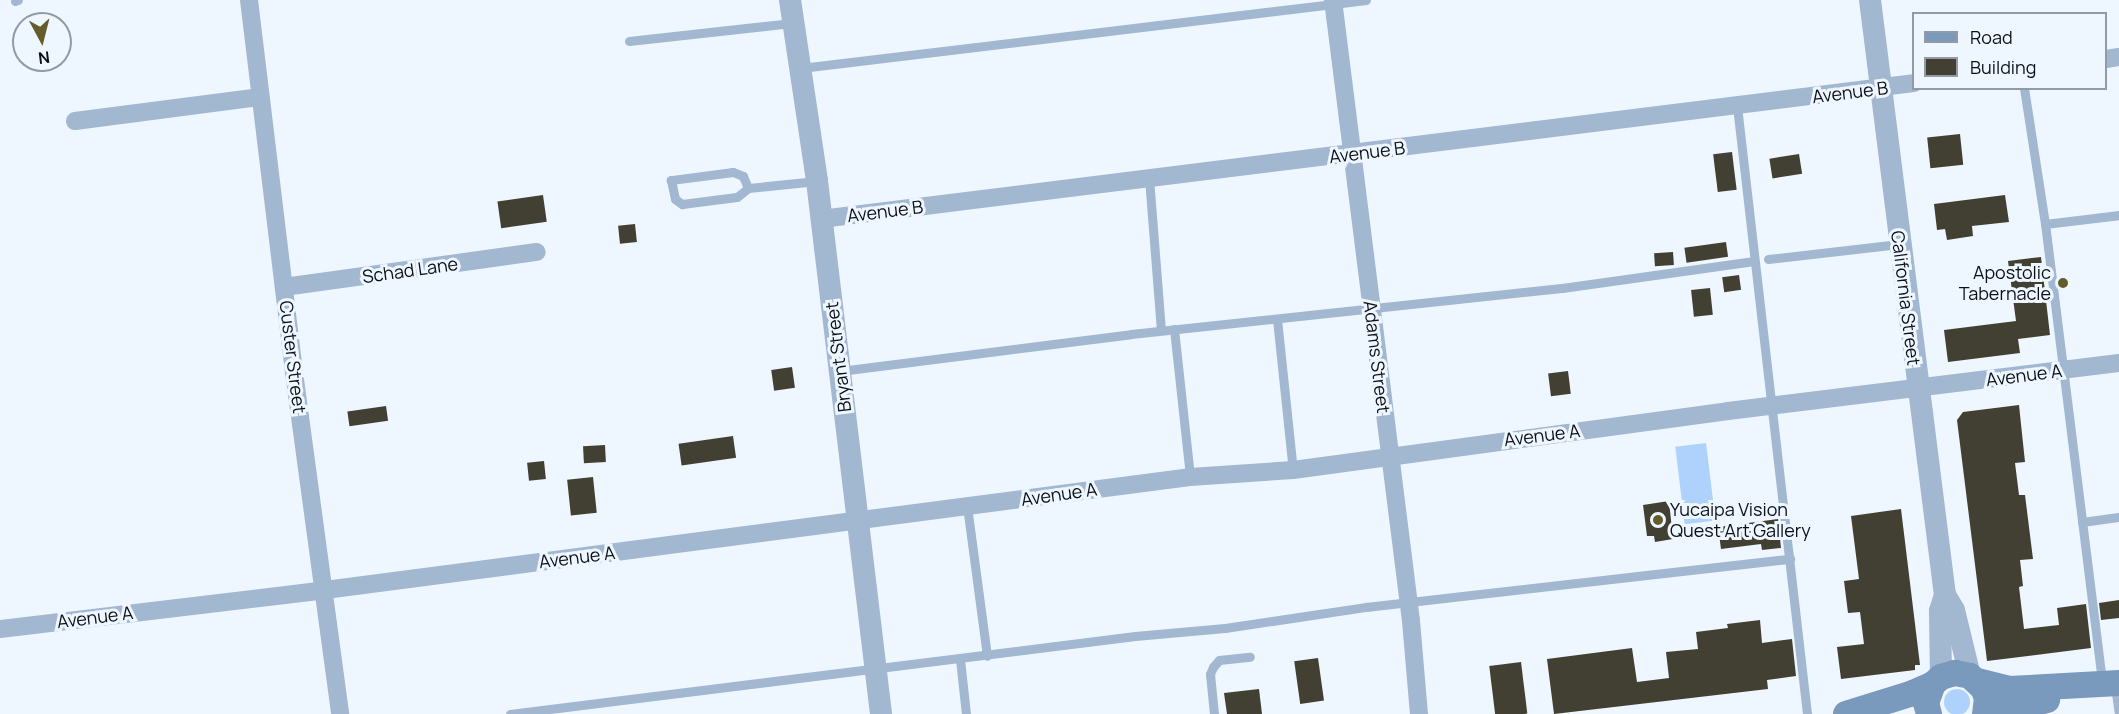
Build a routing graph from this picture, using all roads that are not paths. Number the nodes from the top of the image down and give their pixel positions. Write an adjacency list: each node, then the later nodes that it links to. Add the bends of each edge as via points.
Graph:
1 (249, 0): 12 (street, Custer Street)
2 (790, 0): 6 (street, Bryant Street)
3 (1366, 0): 5 (lane)
4 (1870, 0): 10 (street, California Street)
5 (1333, 2): 8 (lane); 15 (street, Adams Street)
6 (793, 23): 7 (lane); 8 (street, Bryant Street)
7 (629, 41)
8 (798, 69): 17 (street, Bryant Street)
9 (1912, 83): 10 (street, Avenue B)
10 (1882, 88): 13 (street, Avenue B); 22 (street, California Street)
11 (2024, 90): 21 (lane)
12 (260, 96): 14 (street); 26 (street, Custer Street)
13 (1737, 106): 15 (street, Avenue B); 25 (lane)
14 (75, 121)
15 (1354, 153): 16 (street, Avenue B); 27 (street, Adams Street)
16 (1149, 178): 20 (street, Avenue B); 30 (lane)
17 (817, 181): 18 (lane); 20 (street, Bryant Street)
18 (748, 188): 18 (lane, via 737,197 682,204 675,200 671,180 733,172 742,176)
19 (2119, 215): 21 (lane)
20 (821, 219): 33 (street, Bryant Street)
21 (2045, 224): 32 (lane)
22 (1899, 244): 24 (lane); 34 (street, California Street)
23 (537, 252): 26 (street, Schad Lane)
24 (1768, 259)
25 (1754, 261): 27 (lane, via 1562,288); 35 (lane)
26 (284, 287): 44 (street, Custer Street)
27 (1370, 308): 28 (lane); 36 (street, Adams Street)
28 (1277, 319): 29 (lane); 37 (lane)
29 (1174, 329): 30 (lane); 38 (lane)
30 (1161, 330): 33 (lane)
31 (2119, 363): 32 (street, Avenue A)
32 (2063, 370): 34 (street, Avenue A); 42 (lane)
33 (840, 371): 41 (street, Bryant Street)
34 (1918, 388): 35 (street, Avenue A); 45 (street, California Street)
35 (1772, 405): 36 (street, Avenue A); 43 (lane)
36 (1389, 455): 37 (street, Avenue A); 46 (street, Adams Street)
37 (1293, 470): 38 (street, Avenue A)
38 (1190, 477): 39 (street, Avenue A)
39 (968, 506): 41 (street, Avenue A); 48 (lane)
40 (2119, 517): 42 (lane)
41 (857, 520): 44 (street, Avenue A); 51 (street, Bryant Street)
42 (2082, 522): 54 (lane)
43 (1790, 559): 46 (lane); 61 (lane)
44 (325, 590): 47 (street, Avenue A); 55 (street, Custer Street)
45 (1945, 595): 52 (street, California Street, via 1954,610); 53 (street, California Street, via 1940,610)
46 (1408, 603): 48 (lane); 60 (street, Adams Street)
47 (0, 629)
48 (987, 656): 50 (lane)
49 (1250, 657): 59 (lane, via 1219,660 1213,667 1210,674)
50 (960, 659): 51 (lane); 58 (lane)
51 (875, 670): 56 (lane); 57 (street, Bryant Street)
52 (1974, 678): 53 (main road, via 1955,673); 54 (main road, via 2009,689); 64 (main road, via 1987,698)
53 (1937, 680): 62 (main road, via 1913,693); 63 (main road, via 1926,703)
54 (2107, 684): 65 (main road); 66 (lane)
55 (340, 714)
56 (510, 714)
57 (881, 714)
58 (966, 714)
59 (1214, 714)
60 (1419, 714)
61 (1807, 714)
62 (1846, 714)
63 (1929, 714)
64 (1985, 714)
65 (1995, 714)
66 (2119, 714)

